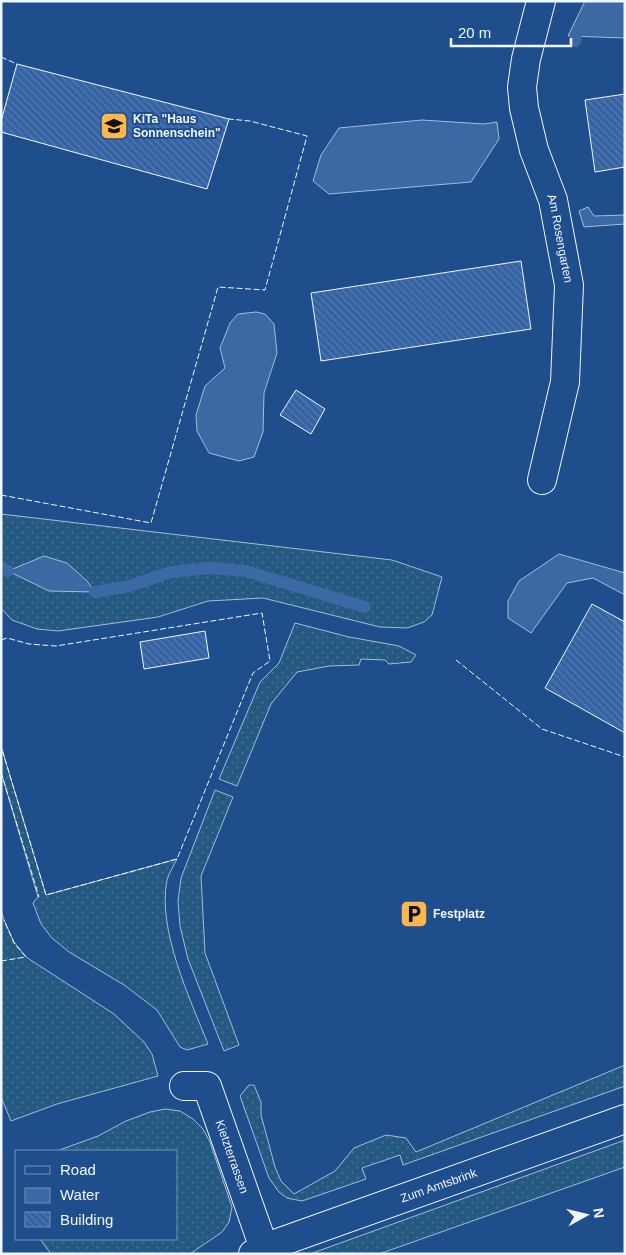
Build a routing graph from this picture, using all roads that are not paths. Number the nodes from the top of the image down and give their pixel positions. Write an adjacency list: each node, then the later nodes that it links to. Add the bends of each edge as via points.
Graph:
1 (541, 1): 2 (street, Am Rosengarten, via 526,59 522,87 524,108 534,150 553,200 570,285 565,382)
2 (542, 480)
3 (184, 1086): 5 (street, Kietzterrassen, via 207,1086)
4 (625, 1119): 5 (street, Zum Amtsbrink)
5 (258, 1251)

